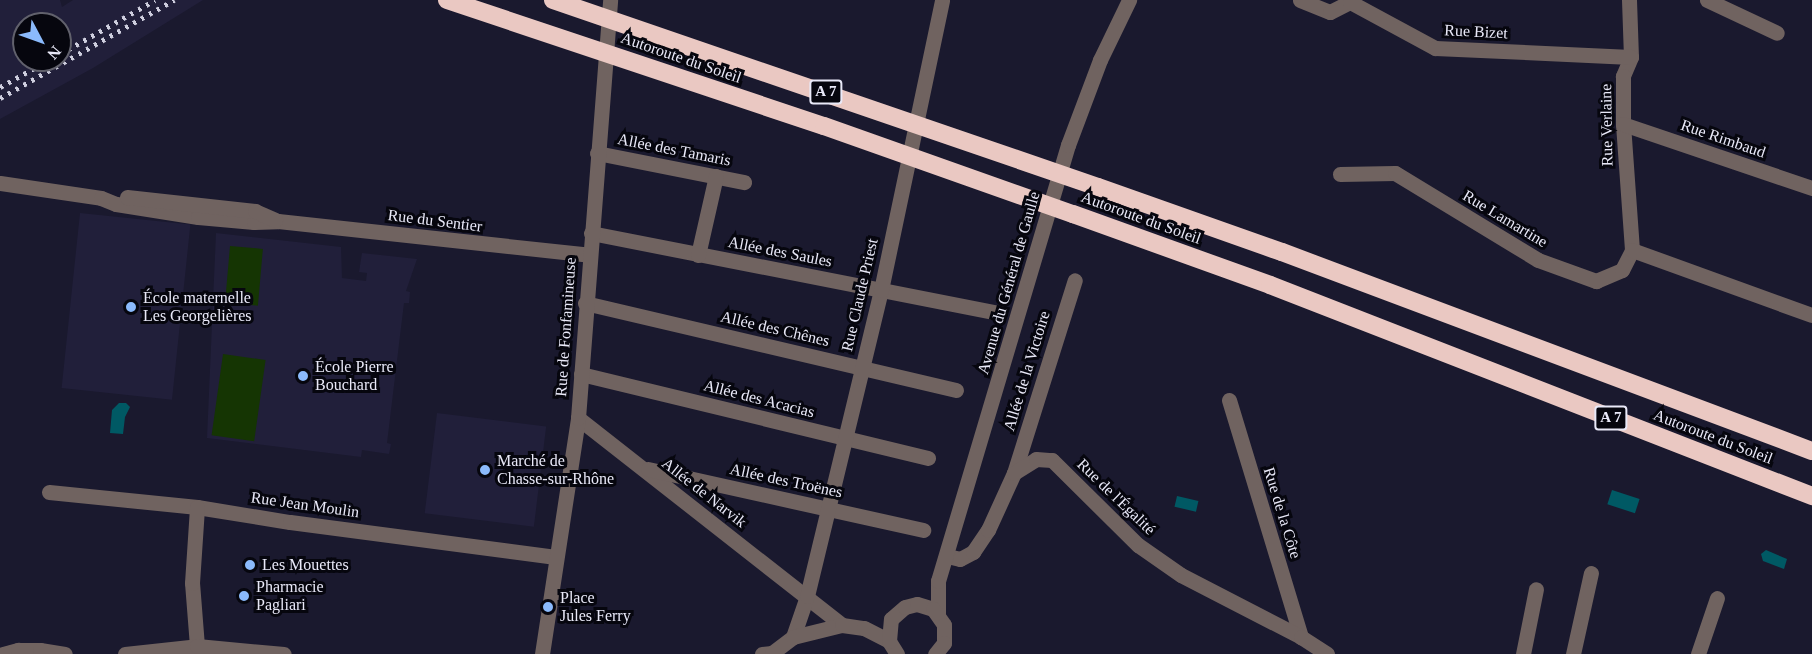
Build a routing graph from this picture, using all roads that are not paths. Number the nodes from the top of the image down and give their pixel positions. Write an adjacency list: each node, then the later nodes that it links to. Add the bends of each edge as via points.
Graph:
1 (447, 0): 39 (highway, Autoroute du Soleil / A 7, bridge, via 824,126 1270,285)
2 (553, 0): 34 (highway, Autoroute du Soleil / A 7, bridge, via 1282,252)
3 (610, 0): 13 (street, Rue de Fonfamineuse)
4 (942, 0): 24 (street, Rue Claude Priest)
5 (1128, 0): 44 (street, Avenue du Général de Gaulle, via 1068,145)
6 (1300, 0): 9 (street, Rue Bizet, via 1330,12)
7 (1629, 0): 11 (street, Rue Verlaine)
8 (1707, 0): 10 (street)
9 (1351, 1): 11 (street, Rue Bizet, via 1435,48)
10 (1777, 33)
11 (1631, 57): 12 (street, Rue Verlaine, via 1623,76)
12 (1623, 124): 18 (street, Rue Rimbaud); 20 (street, Rue Verlaine)
13 (597, 153): 15 (street, Allée des Tamaris); 19 (street, Rue de Fonfamineuse)
14 (1340, 174): 20 (street, Rue Lamartine, via 1395,173 1538,260 1596,281 1622,270)
15 (717, 176): 16 (street, Allée des Tamaris); 22 (street)
16 (744, 182)
17 (0, 183): 21 (street, Rue du Sentier, via 198,217 278,221)
18 (1812, 188)
19 (591, 233): 21 (street, Rue de Fonfamineuse); 22 (street, Allée des Saules)
20 (1632, 250): 27 (street)
21 (589, 255): 25 (street, Rue de Fonfamineuse)
22 (698, 255): 24 (street, Allée des Saules)
23 (1075, 280): 37 (street, Allée de la Victoire)
24 (881, 290): 26 (street, Allée des Saules); 28 (street, Rue Claude Priest)
25 (585, 303): 28 (street, Allée des Chênes); 29 (street, Rue de Fonfamineuse)
26 (999, 313)
27 (1812, 315)
28 (862, 368): 30 (street, Allée des Chênes); 33 (street, Rue Claude Priest)
29 (581, 374): 32 (street, Rue de Fonfamineuse); 33 (street, Allée des Acacias)
30 (956, 390)
31 (1228, 400): 56 (street, Rue de la Côte)
32 (578, 418): 36 (street, Allée de Narvik); 43 (street, Rue de Fonfamineuse)
33 (844, 439): 35 (street, Allée des Acacias); 41 (street, Rue Claude Priest)
34 (1812, 451)
35 (928, 458)
36 (642, 468): 41 (street, Allée des Troënes); 48 (street, Allée de Narvik)
37 (1014, 473): 44 (street, via 988,530 973,552 960,559); 56 (street, Rue de l'Égalité, via 1036,459 1052,460 1138,545 1181,575)
38 (49, 492): 40 (street, Rue Jean Moulin)
39 (1812, 496)
40 (197, 507): 43 (street, Rue Jean Moulin); 58 (street, via 192,583)
41 (829, 508): 42 (street, Allée des Troënes); 48 (street, Rue Claude Priest)
42 (922, 530)
43 (556, 556): 64 (street, Rue de Fonfamineuse)
44 (947, 556): 46 (street, Avenue du Général de Gaulle)
45 (1591, 573): 69 (street)
46 (938, 581): 50 (street, Avenue du Général de Gaulle); 51 (street, Avenue du Général de Gaulle)
47 (1536, 589): 68 (street)
48 (807, 596): 53 (street, Allée de Narvik); 55 (street, Rue Claude Priest)
49 (1717, 598): 70 (street)
50 (917, 604): 51 (street); 52 (street, Avenue du Général de Gaulle, via 905,607)
51 (938, 614): 59 (street, Avenue du Général de Gaulle, via 944,624)
52 (891, 619): 54 (street, Avenue du Général de Gaulle); 57 (street)
53 (842, 626): 54 (street); 55 (street)
54 (864, 628): 57 (street)
55 (794, 637): 65 (street, via 772,653)
56 (1301, 637): 67 (street, Rue de l'Égalité)
57 (889, 640): 66 (street)
58 (197, 646): 62 (street); 63 (street)
59 (944, 650)
60 (3, 654): 61 (street, via 40,650)
61 (65, 654)
62 (125, 654)
63 (284, 654)
64 (542, 654)
65 (762, 654)
66 (897, 654)
67 (1327, 654)
68 (1523, 654)
69 (1573, 654)
70 (1698, 654)

